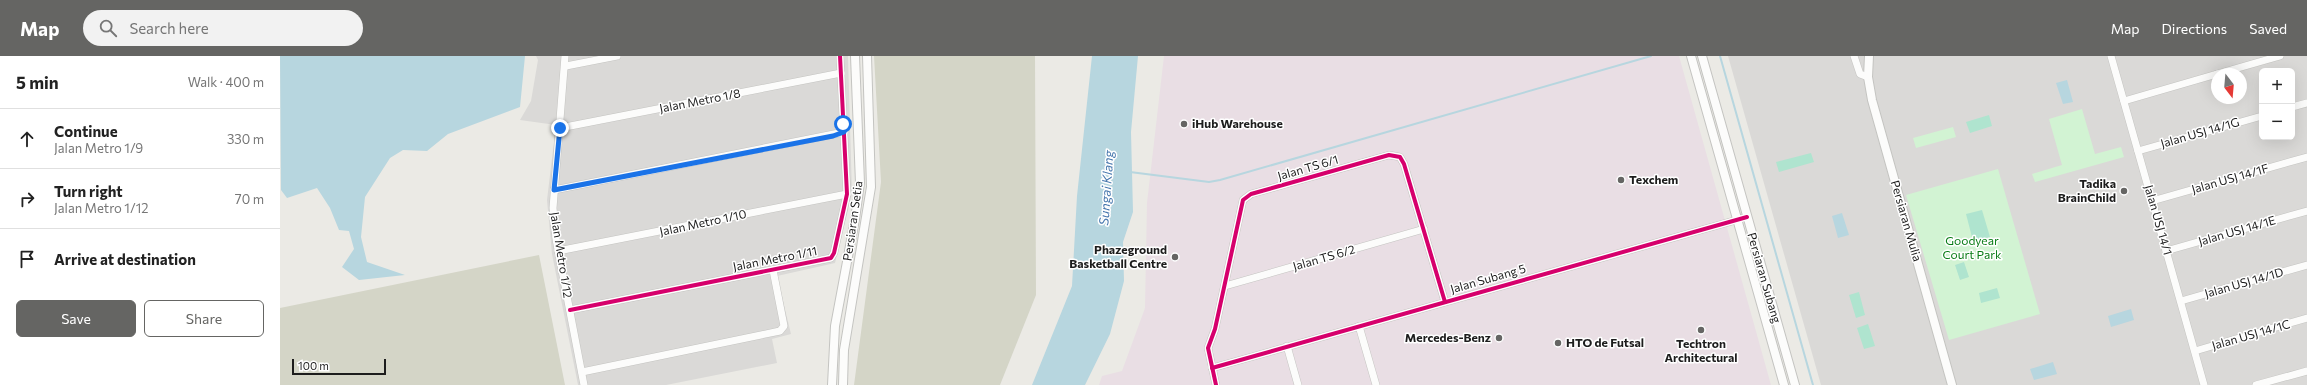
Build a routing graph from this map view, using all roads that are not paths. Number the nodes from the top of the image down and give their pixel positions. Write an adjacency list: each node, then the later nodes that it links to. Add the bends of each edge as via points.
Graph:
1 (565, 56): 12 (street)
2 (616, 56): 12 (street)
3 (840, 56): 14 (street, Jalan Metro 1/11)
4 (855, 56): 48 (street, Persiaran Setia, via 860,183 835,326)
5 (867, 56): 49 (street, Persiaran Setia, via 871,187 844,350)
6 (1854, 56): 16 (street, via 1860,74)
7 (1869, 56): 16 (street, Persiaran Mulia)
8 (2111, 56): 17 (street, Jalan USJ 14/1)
9 (2280, 56): 13 (street)
10 (1702, 57): 29 (street, Persiaran Subang)
11 (1692, 58): 30 (street, Persiaran Subang)
12 (566, 66): 21 (street, Jalan Metro 1/12)
13 (2238, 68)
14 (841, 73): 21 (street, Jalan Metro 1/8); 22 (street, Jalan Metro 1/11)
15 (2211, 76): 17 (street)
16 (1868, 77): 55 (street, Persiaran Mulia, via 1872,100)
17 (2124, 100): 23 (street, Jalan USJ 14/1)
18 (2307, 103): 19 (street)
19 (2295, 106)
20 (2259, 117): 23 (street, Jalan USJ 14/1G)
21 (560, 128): 25 (street, Jalan Metro 1/12)
22 (844, 132): 25 (street); 26 (street, Jalan Metro 1/11)
23 (2138, 151): 27 (street, Jalan USJ 14/1)
24 (2307, 157): 27 (street, Jalan USJ 14/1F)
25 (554, 190): 32 (street, Jalan Metro 1/12, via 553,208)
26 (847, 194): 32 (street, Jalan Metro 1/10); 35 (street, Jalan Metro 1/11, via 831,258)
27 (2152, 201): 33 (street, Jalan USJ 14/1)
28 (2307, 210): 33 (street, Jalan USJ 14/1E)
29 (1747, 217): 30 (street, Jalan Subang 5); 54 (street, Persiaran Subang)
30 (1738, 220): 38 (street, Jalan Subang 5); 53 (street, Persiaran Subang)
31 (1424, 229): 36 (street, Jalan TS 6/2); 36 (street, Jalan TS 6/1, via 1400,157 1389,155 1251,194 1243,200); 38 (street, Jalan TS 6/1)
32 (558, 251): 39 (street, Jalan Metro 1/12)
33 (2166, 251): 37 (street, Jalan USJ 14/1)
34 (2307, 264): 37 (street, Jalan USJ 14/1D)
35 (773, 270): 39 (street, Jalan Metro 1/11); 46 (street, via 784,326 780,331)
36 (1225, 286): 44 (street, Jalan TS 6/1, via 1208,348)
37 (2181, 301): 43 (street, Jalan USJ 14/1)
38 (1445, 302): 41 (street, Jalan Subang 5)
39 (570, 310): 46 (street, Jalan Metro 1/12)
40 (2307, 318): 43 (street, Jalan USJ 14/1C)
41 (1360, 326): 42 (street, Jalan Subang 5); 52 (street)
42 (1287, 346): 44 (street, Jalan Subang 5); 51 (street)
43 (2195, 351): 56 (street, Jalan USJ 14/1)
44 (1212, 368): 50 (street, Jalan TS 6/1)
45 (2307, 371): 57 (street)
46 (582, 372): 47 (street, Jalan Metro 1/12)
47 (584, 385)
48 (832, 385)
49 (843, 385)
50 (1216, 385)
51 (1298, 385)
52 (1376, 385)
53 (1784, 385)
54 (1795, 385)
55 (1952, 385)
56 (2204, 385)
57 (2256, 385)

